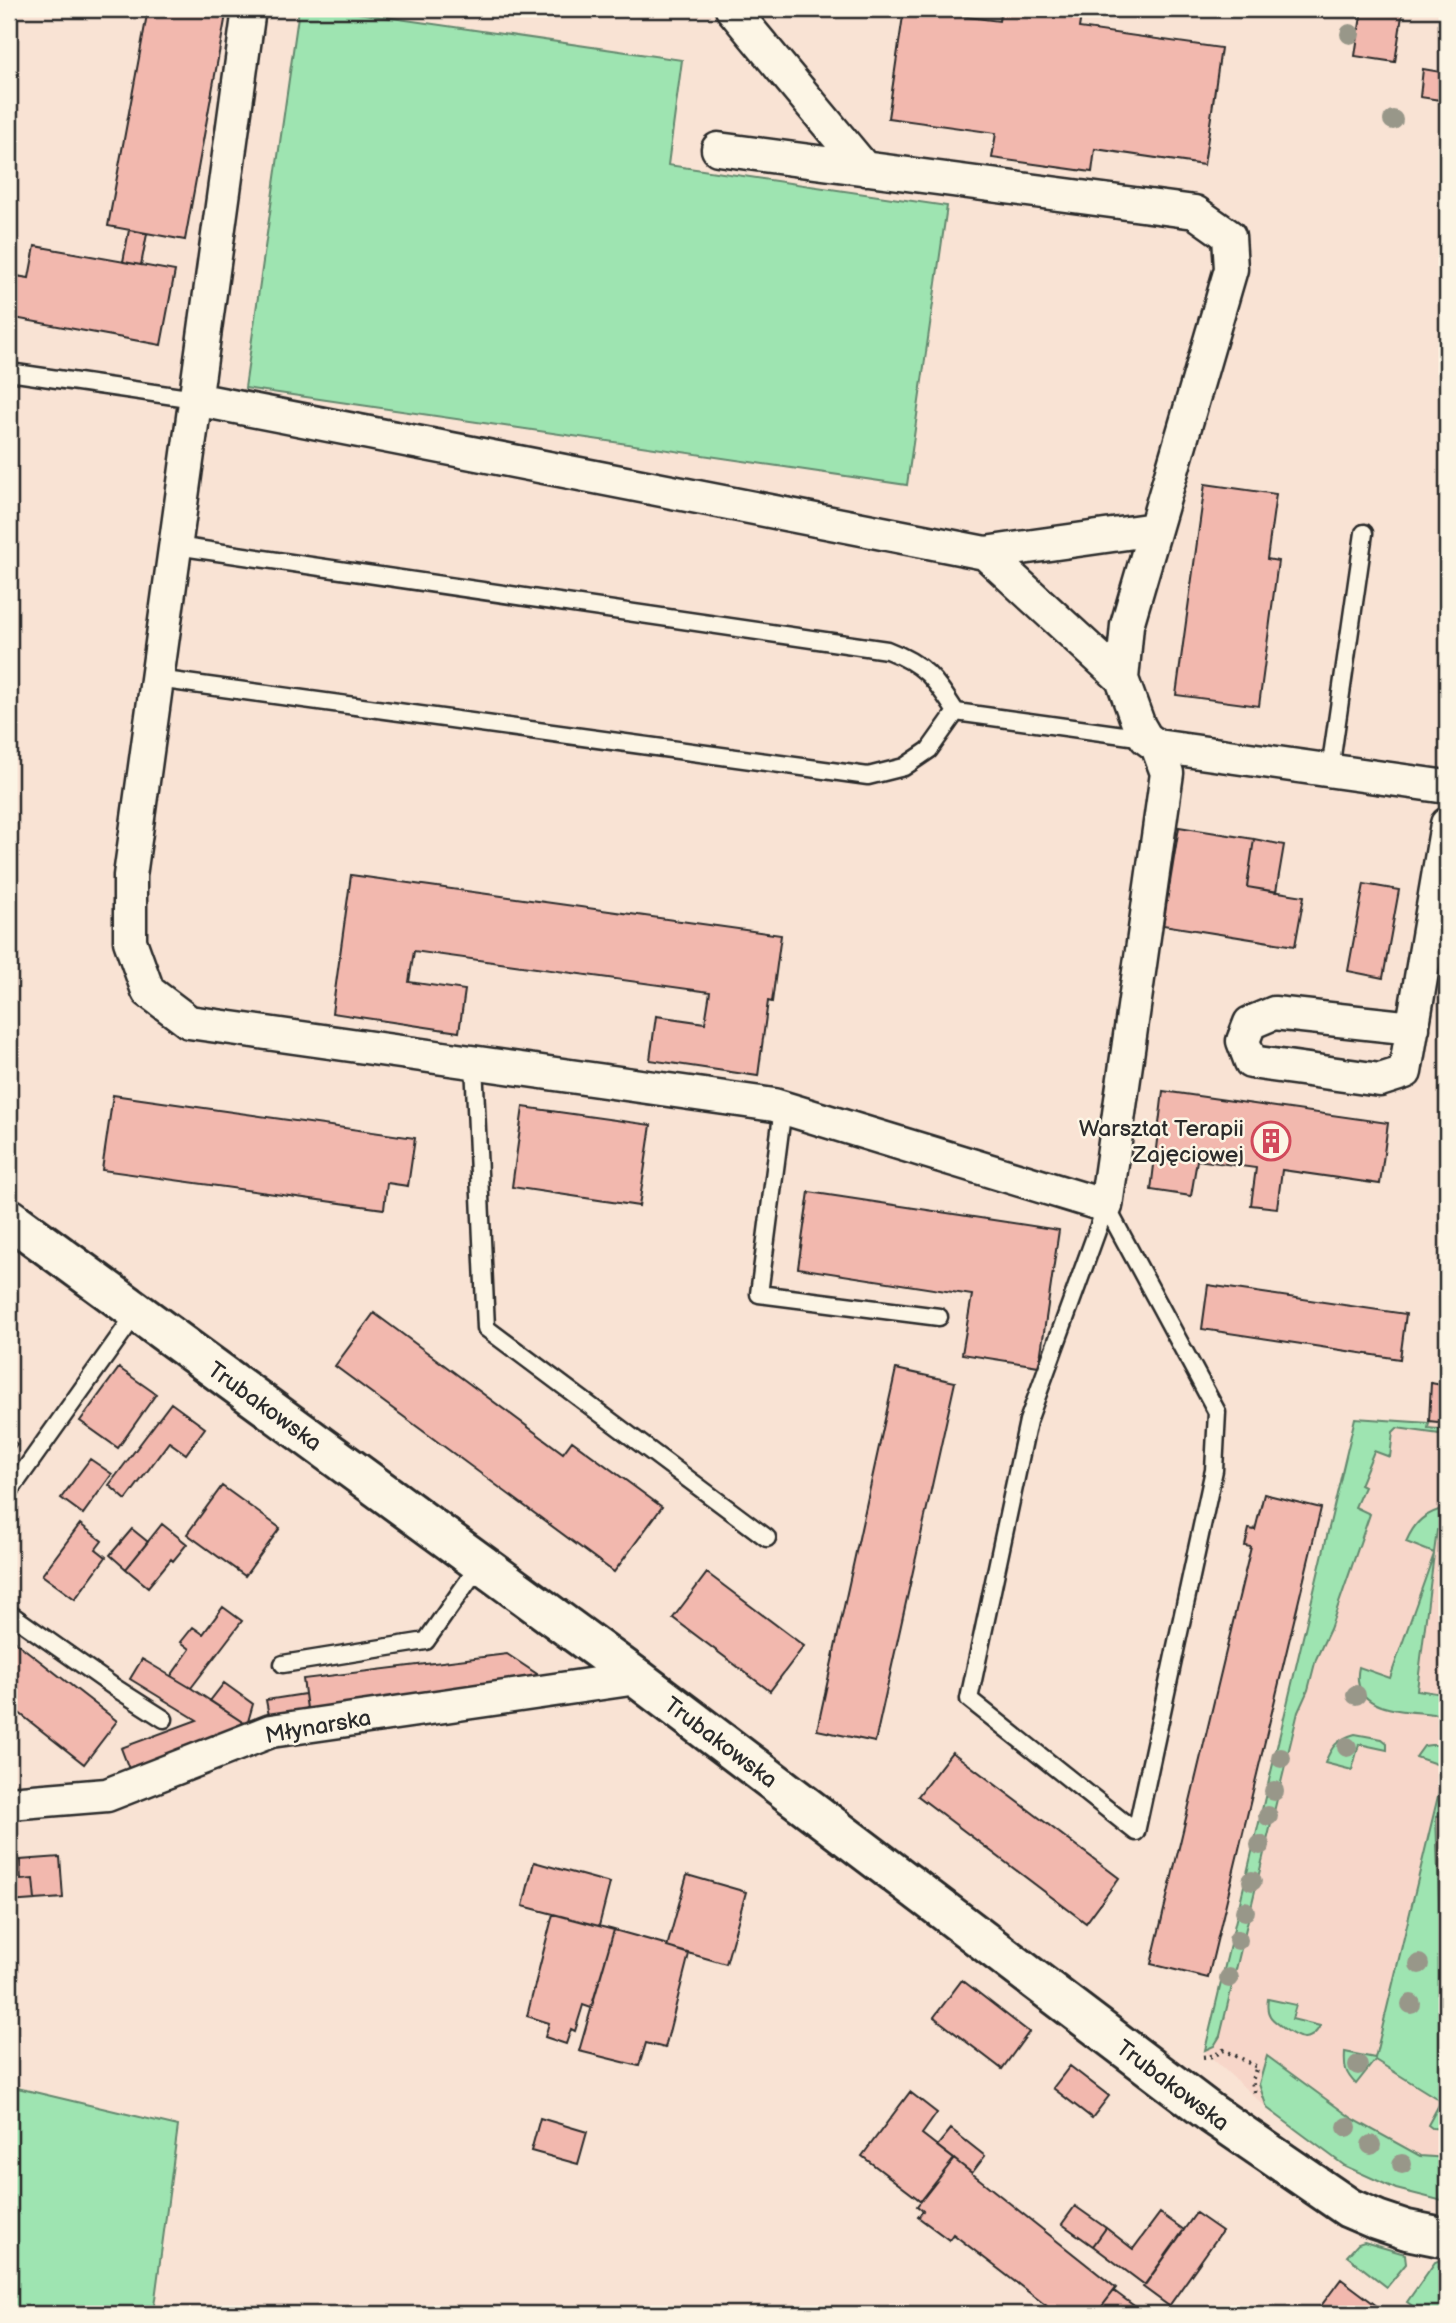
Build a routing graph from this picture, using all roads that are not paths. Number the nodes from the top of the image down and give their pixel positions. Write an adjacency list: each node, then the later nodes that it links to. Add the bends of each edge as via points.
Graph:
1 (249, 9): 6 (street)
2 (732, 9): 4 (street)
3 (718, 149): 4 (street)
4 (865, 169): 7 (street, via 1195,212 1229,236 1231,270)
5 (9, 372): 6 (lane)
6 (195, 399): 9 (street); 10 (street)
7 (1155, 529): 10 (street); 12 (street, via 1127,625)
8 (1364, 533): 15 (lane)
9 (176, 546): 11 (street); 13 (lane, via 887,650 912,660 928,674)
10 (985, 553): 12 (street)
11 (158, 679): 13 (lane, via 868,776 904,767 929,750); 19 (street, via 130,876 130,941 148,991 188,1023)
12 (1122, 679): 14 (street, via 1139,726)
13 (956, 712): 14 (lane)
14 (1152, 742): 15 (street); 21 (street, via 1167,773)
15 (1330, 770): 16 (street)
16 (1447, 787)
17 (1447, 824): 18 (street)
18 (1413, 1028): 18 (street, via 1405,1072 1380,1080 1251,1062 1243,1041 1250,1023 1274,1013)
19 (474, 1063): 20 (street); 26 (lane, via 486,1328)
20 (783, 1107): 21 (street); 24 (lane, via 758,1294)
21 (1106, 1206): 21 (lane, via 1028,1421 969,1699 1136,1832 1214,1470 1217,1412)
22 (9, 1218): 23 (street, Trubakowska)
23 (137, 1312): 25 (lane); 27 (street, Trubakowska)
24 (939, 1317)
25 (9, 1492)
26 (767, 1538)
27 (480, 1564): 29 (lane, via 426,1641); 30 (street, Trubakowska)
28 (9, 1613): 31 (lane)
29 (283, 1664)
30 (637, 1678): 32 (street, Młynarska, via 271,1731 107,1795); 33 (street, Trubakowska, via 1212,2115 1311,2184 1377,2220)
31 (164, 1718)
32 (9, 1803)
33 (1447, 2238)

